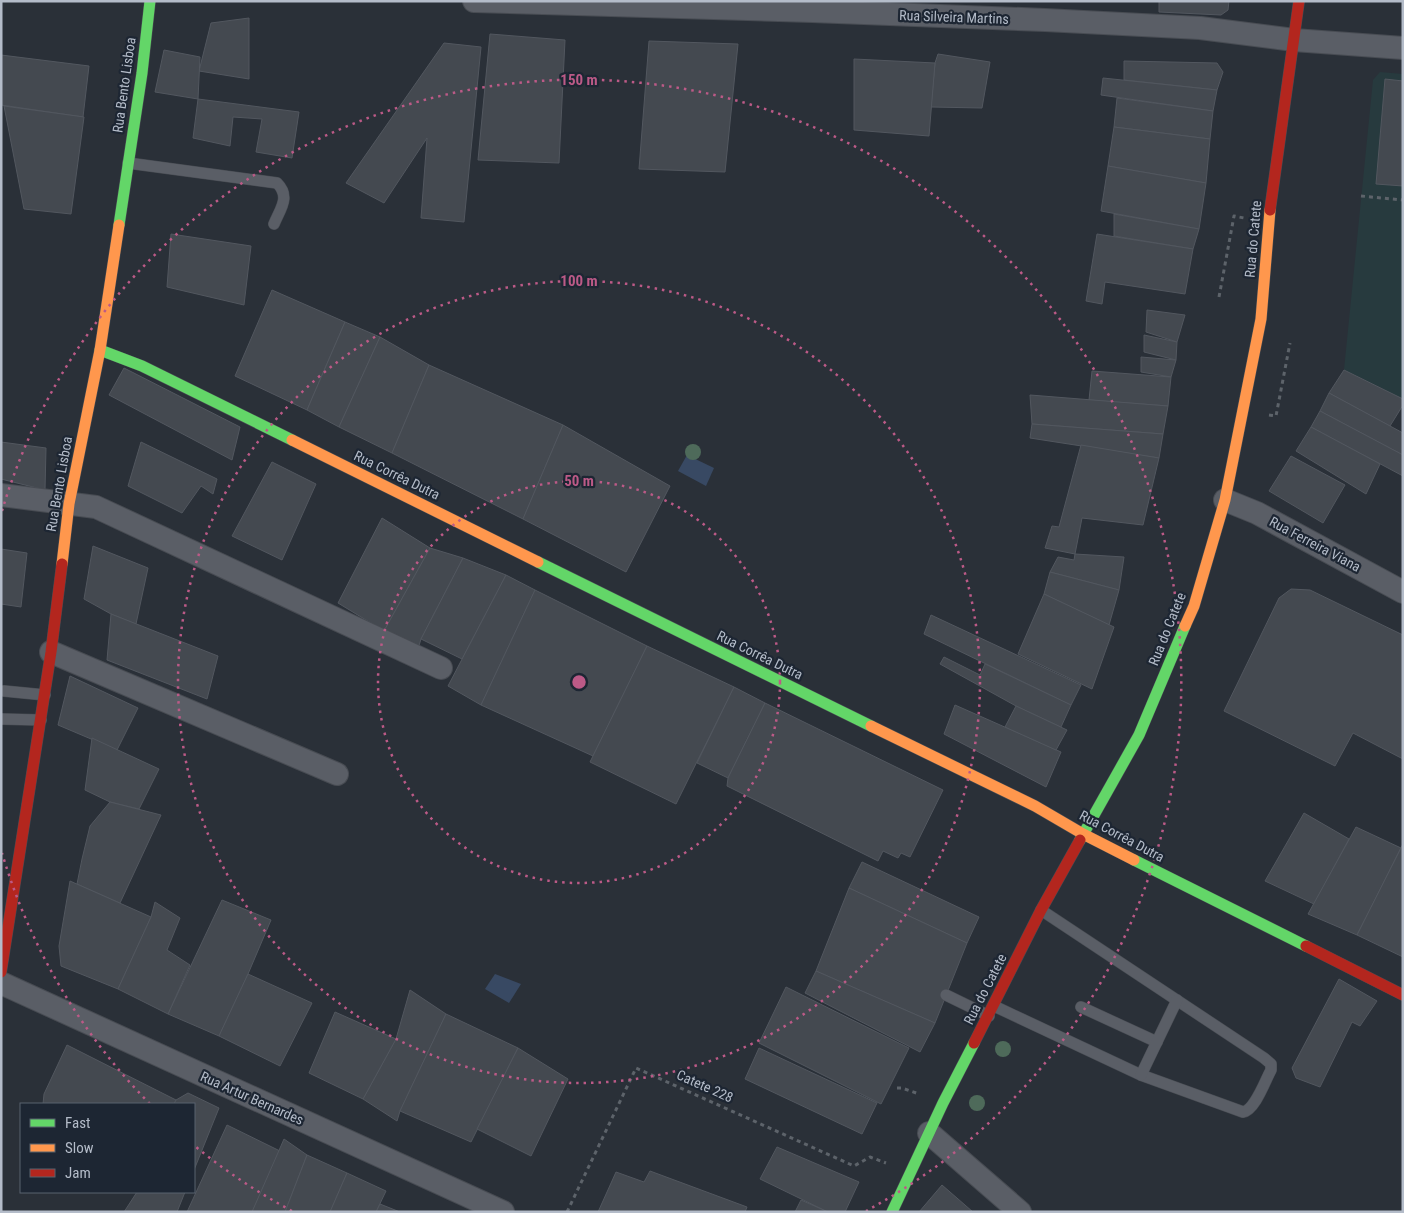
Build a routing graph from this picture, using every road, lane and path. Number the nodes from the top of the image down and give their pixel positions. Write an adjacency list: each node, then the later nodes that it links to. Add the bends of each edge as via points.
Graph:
1 (150, 1): 7 (main road, Rua Bento Lisboa)
2 (474, 1): 4 (street, Rua Silveira Martins)
3 (1299, 1): 5 (main road, Rua do Catete)
4 (510, 2): 5 (street, Rua Silveira Martins, via 1200,28)
5 (1294, 40): 6 (street, Rua Silveira Martins); 17 (main road, Rua do Catete, via 1267,235 1261,319)
6 (1403, 48)
7 (128, 163): 11 (lane, via 277,183 283,189 284,199); 14 (main road, Rua Bento Lisboa)
8 (1360, 196): 9 (path)
9 (1403, 200)
10 (1234, 216): 12 (path)
11 (274, 224)
12 (1219, 297)
13 (1290, 343): 15 (path)
14 (100, 350): 18 (main road, Rua Bento Lisboa); 27 (main road, Rua Corrêa Dutra, via 142,366 1035,806)
15 (1276, 416)
16 (1, 495): 18 (street)
17 (1225, 500): 19 (street, Rua Ferreira Viana, via 1257,513); 27 (main road, Rua do Catete, via 1194,606 1147,718)
18 (69, 504): 20 (main road, Rua Bento Lisboa); 21 (street, via 96,506)
19 (1403, 592)
20 (51, 652): 23 (main road, Rua Bento Lisboa); 26 (street)
21 (441, 668)
22 (4, 691): 23 (lane)
23 (45, 694): 25 (main road, Rua Bento Lisboa)
24 (1, 719): 25 (lane)
25 (41, 720): 29 (main road, Rua Bento Lisboa)
26 (337, 774)
27 (1083, 834): 28 (main road, Rua do Catete); 32 (main road, Rua Corrêa Dutra)
28 (1041, 910): 33 (lane); 35 (main road, Rua do Catete)
29 (1, 972)
30 (1, 983): 40 (street, Rua Artur Bernardes)
31 (946, 995): 35 (lane)
32 (1403, 995)
33 (1177, 1000): 36 (lane); 37 (lane, via 1271,1064 1260,1092 1253,1106 1242,1112)
34 (1081, 1007): 36 (lane)
35 (992, 1011): 37 (lane); 38 (main road, Rua do Catete)
36 (1157, 1042): 37 (lane)
37 (1141, 1075)
38 (929, 1133): 39 (main road, Rua do Catete); 43 (street)
39 (910, 1172): 41 (path, Catete 228, via 870,1157 854,1166 636,1068); 42 (main road, Rua do Catete)
40 (503, 1212)
41 (567, 1212)
42 (892, 1212)
43 (1020, 1212)

